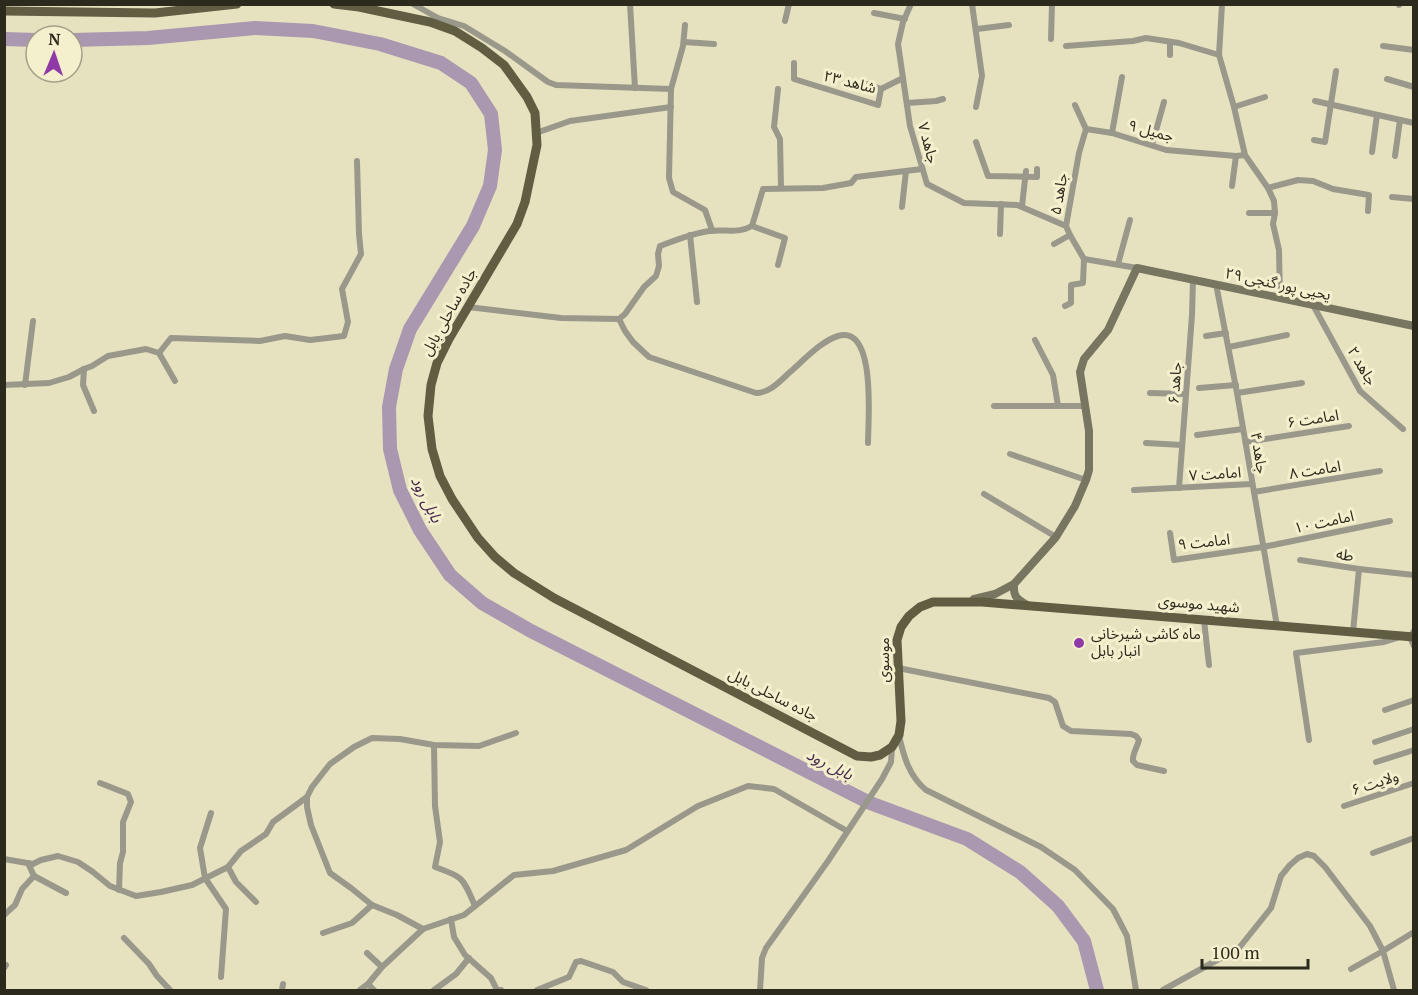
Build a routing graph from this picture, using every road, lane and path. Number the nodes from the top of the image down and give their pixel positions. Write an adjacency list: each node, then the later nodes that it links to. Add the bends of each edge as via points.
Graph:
1 (237, 4): 11 (main road, via 154,13)
2 (334, 4): 10 (main road, جاده ساحلی بابل)
3 (413, 4): 34 (street, via 464,26 556,86)
4 (630, 4): 34 (street)
5 (789, 4): 14 (street)
6 (911, 4): 13 (street)
7 (972, 4): 17 (street)
8 (1052, 4): 18 (street)
9 (1222, 4): 26 (street)
10 (364, 6): 52 (main road, جاده ساحلی بابل, via 430,22 455,31 482,48 504,65 527,97 535,113)
11 (4, 11)
12 (874, 13): 13 (street)
13 (905, 19): 30 (street, جاهد ۷, via 898,44)
14 (785, 21)
15 (685, 25): 19 (street)
16 (1009, 25): 17 (street)
17 (977, 29): 46 (street, via 982,76)
18 (1051, 39)
19 (684, 42): 21 (street); 35 (street)
20 (1170, 42): 22 (street, via 1146,38); 25 (street); 26 (street)
21 (714, 44)
22 (1066, 46)
23 (1383, 46): 24 (street)
24 (1413, 50)
25 (1170, 55)
26 (1219, 55): 47 (street)
27 (794, 63): 37 (street, شاهد ۲۳, via 794,79 878,105)
28 (1336, 70): 44 (street)
29 (1122, 77): 53 (street)
30 (903, 78): 37 (street, شاهد ۲۳); 42 (street, جاهد ۷)
31 (1387, 79): 33 (street)
32 (867, 84): 37 (street)
33 (1413, 87)
34 (635, 88): 35 (street)
35 (671, 89): 45 (street)
36 (778, 89): 67 (street, via 774,127 780,139)
37 (881, 89)
38 (1265, 97): 47 (street)
39 (943, 99): 42 (street)
40 (1315, 101): 44 (street)
41 (1164, 102): 56 (street)
42 (907, 103): 62 (street, جاهد ۷)
43 (1075, 105): 51 (street)
44 (1331, 105): 48 (street); 54 (street, via 1325,142)
45 (671, 107): 52 (street, via 570,121); 80 (street, via 669,178 673,192 705,210)
46 (976, 107)
47 (1234, 107): 58 (street)
48 (1377, 115): 49 (street); 57 (street)
49 (1400, 120): 50 (street); 60 (street)
50 (1413, 123)
51 (1086, 129): 53 (street, جمیل ۹); 79 (street, جاهد ۵)
52 (536, 133): 95 (main road, جاده ساحلی بابل, via 537,145 517,224)
53 (1112, 133): 56 (street, جمیل ۹)
54 (1314, 140)
55 (976, 142): 65 (street, via 988,176)
56 (1152, 144): 59 (street, جمیل ۹, via 1166,150)
57 (1372, 152)
58 (1245, 155): 59 (street, جمیل ۹); 68 (street)
59 (1236, 156): 66 (street)
60 (1395, 156)
61 (357, 161): 104 (street, via 361,254 342,289 348,321 344,336 310,340 285,336 260,341 171,338)
62 (922, 169): 64 (street); 71 (street, جاهد ۷, via 927,184 964,203)
63 (1037, 169): 65 (street, via 1037,177)
64 (906, 171): 67 (street, via 856,177 851,183 823,188); 73 (street)
65 (1026, 174): 72 (street)
66 (1232, 186)
67 (781, 188): 78 (street, via 763,189)
68 (1269, 188): 74 (street, via 1298,180 1369,195); 76 (street)
69 (1392, 197): 70 (street)
70 (1413, 200)
71 (1000, 204): 72 (street, جاهد ۷); 81 (street)
72 (1022, 206): 79 (street, جاهد ۷)
73 (902, 207)
74 (1368, 211)
75 (1249, 213): 76 (street)
76 (1275, 213): 91 (street)
77 (1130, 220): 86 (street)
78 (752, 226): 80 (street, via 745,231); 87 (street, via 785,238)
79 (1066, 226): 82 (street, جاهد ۵)
80 (712, 230): 83 (street)
81 (1000, 234)
82 (1070, 235): 84 (street); 85 (street, جاهد ۵)
83 (690, 236): 92 (street); 96 (street, via 660,246 656,276)
84 (1054, 244)
85 (1084, 259): 86 (street); 94 (street, via 1083,283 1071,285 1071,303)
86 (1118, 264): 88 (street)
87 (778, 265)
88 (1137, 268): 89 (main road, یحیی پور گنجی ۲۹); 117 (main road, via 1108,330 1084,359 1080,372)
89 (1193, 279): 90 (main road, یحیی پور گنجی ۲۹); 114 (street, جاهد ۶)
90 (1216, 284): 91 (main road, یحیی پور گنجی ۲۹); 99 (street, جاهد ۴)
91 (1280, 298): 93 (main road, یحیی پور گنجی ۲۹)
92 (697, 302)
93 (1313, 305): 98 (main road, یحیی پور گنجی ۲۹); 121 (street, جاهد ۲, via 1360,392)
94 (1065, 306)
95 (468, 307): 96 (street, via 561,318); 161 (main road, جاده ساحلی بابل, via 437,363 430,385 429,427 440,476 478,538 495,557 554,598 857,756 875,756)
96 (619, 319): 124 (street, via 633,342 649,357 756,393 776,384 832,339 842,335 853,338 862,349 868,375)
97 (33, 321): 109 (street)
98 (1413, 326)
99 (1226, 333): 101 (street); 103 (street, جاهد ۴)
100 (1287, 335): 103 (street)
101 (1206, 336)
102 (1035, 340): 116 (street, via 1053,375)
103 (1228, 347): 110 (street, جاهد ۴)
104 (159, 353): 105 (street, via 146,349 108,356); 106 (street)
105 (84, 369): 109 (street, via 49,383); 118 (street, via 83,385)
106 (176, 381)
107 (1302, 383): 113 (street)
108 (4, 385): 109 (street)
109 (25, 385)
110 (1236, 385): 111 (street); 113 (street, جاهد ۴)
111 (1199, 388)
112 (1150, 393): 114 (street)
113 (1237, 393): 120 (street, جاهد ۴)
114 (1186, 394): 126 (street, جاهد ۶)
115 (994, 406): 116 (street)
116 (1058, 406): 117 (street)
117 (1085, 406): 129 (main road, via 1089,431)
118 (94, 411)
119 (1348, 426): 123 (street, امامت ۶)
120 (1244, 429): 122 (street); 123 (street, جاهد ۴)
121 (1404, 429)
122 (1197, 435)
123 (1246, 442): 130 (street, جاهد ۴)
124 (868, 443)
125 (1146, 443): 126 (street)
126 (1182, 445): 131 (street, جاهد ۶)
127 (1011, 454): 129 (street)
128 (1380, 471): 133 (street, امامت ۸)
129 (1086, 480): 137 (main road)
130 (1252, 484): 131 (street, امامت ۷); 133 (street, جاهد ۴)
131 (1179, 488): 132 (street, امامت ۷)
132 (1134, 490)
133 (1254, 492): 138 (street, جاهد ۴)
134 (984, 494): 137 (street)
135 (1390, 521): 138 (street, امامت ۱۰)
136 (1170, 532): 138 (street, امامت ۹, via 1174,560)
137 (1056, 537): 142 (main road)
138 (1263, 547): 147 (street, جاهد ۴)
139 (1300, 560): 140 (street, طه)
140 (1359, 569): 141 (street); 148 (street, طه)
141 (1413, 575)
142 (1014, 584): 143 (main road, via 995,594); 145 (main road, via 1017,599)
143 (960, 602): 144 (main road, موسوی); 152 (main road, موسوی, via 926,604 909,616 897,640)
144 (982, 602): 145 (main road, شهید موسوی)
145 (1027, 606): 146 (main road, شهید موسوی)
146 (1204, 620): 147 (main road, شهید موسوی); 151 (street)
147 (1277, 626): 148 (main road, شهید موسوی)
148 (1353, 632): 149 (main road, شهید موسوی)
149 (1410, 635): 150 (street); 158 (street, via 1296,653)
150 (1413, 646)
151 (1209, 664)
152 (898, 668): 157 (main road, موسوی); 164 (street, via 1049,698 1055,702 1063,726 1071,731 1136,736 1139,741 1133,761)
153 (1413, 700): 154 (street)
154 (1385, 710)
155 (1413, 729): 159 (street)
156 (516, 733): 160 (street, via 479,746)
157 (899, 735): 161 (main road, موسوی); 204 (street, via 907,765 926,790 1041,848 1075,870 1113,909 1127,936)
158 (1309, 740)
159 (1375, 742)
160 (434, 745): 167 (street, via 372,738 330,764); 182 (street, via 440,842 435,867 465,882)
161 (892, 747): 170 (street, via 889,767)
162 (1413, 750): 163 (street)
163 (1376, 762)
164 (1164, 771)
165 (100, 783): 178 (street, via 128,794 131,802 123,822)
166 (1413, 783): 168 (street, ولایت ۶)
167 (307, 796): 175 (street, via 273,822 266,834 241,851); 181 (street, via 311,825 330,873)
168 (1344, 806)
169 (211, 813): 177 (street, via 200,848)
170 (847, 831): 182 (street, via 774,789 748,786 698,806 626,850 553,871 514,875); 203 (street, via 766,948)
171 (1413, 838): 172 (street)
172 (1373, 853)
173 (4, 859): 174 (street)
174 (28, 863): 176 (street); 178 (street, via 58,856 78,862)
175 (228, 867): 177 (street); 180 (street, via 236,882)
176 (34, 876): 179 (street); 183 (street)
177 (205, 878): 178 (street, via 192,885 136,896); 194 (street, via 226,909)
178 (119, 890)
179 (66, 893)
180 (256, 902)
181 (372, 905): 185 (street); 187 (street, via 352,923)
182 (475, 906): 184 (street)
183 (4, 915)
184 (451, 919): 185 (street); 191 (street, via 454,937)
185 (423, 929): 192 (street)
186 (1413, 932): 189 (street)
187 (323, 933)
188 (124, 938): 196 (street)
189 (1383, 951): 193 (street); 205 (street, via 1370,926 1324,867 1307,854 1281,876 1270,908 1239,948); 206 (street)
190 (367, 953): 192 (street)
191 (469, 958): 199 (street, via 456,974); 200 (street)
192 (382, 967): 195 (street)
193 (1351, 969)
194 (221, 976)
195 (368, 984): 197 (street); 198 (street)
196 (170, 990)
197 (360, 990)
198 (374, 990)
199 (434, 990)
200 (501, 990)
201 (537, 990): 202 (street, via 569,978 576,962 581,961)
202 (646, 990)
203 (760, 990)
204 (1136, 990)
205 (1163, 990)
206 (1394, 990)

